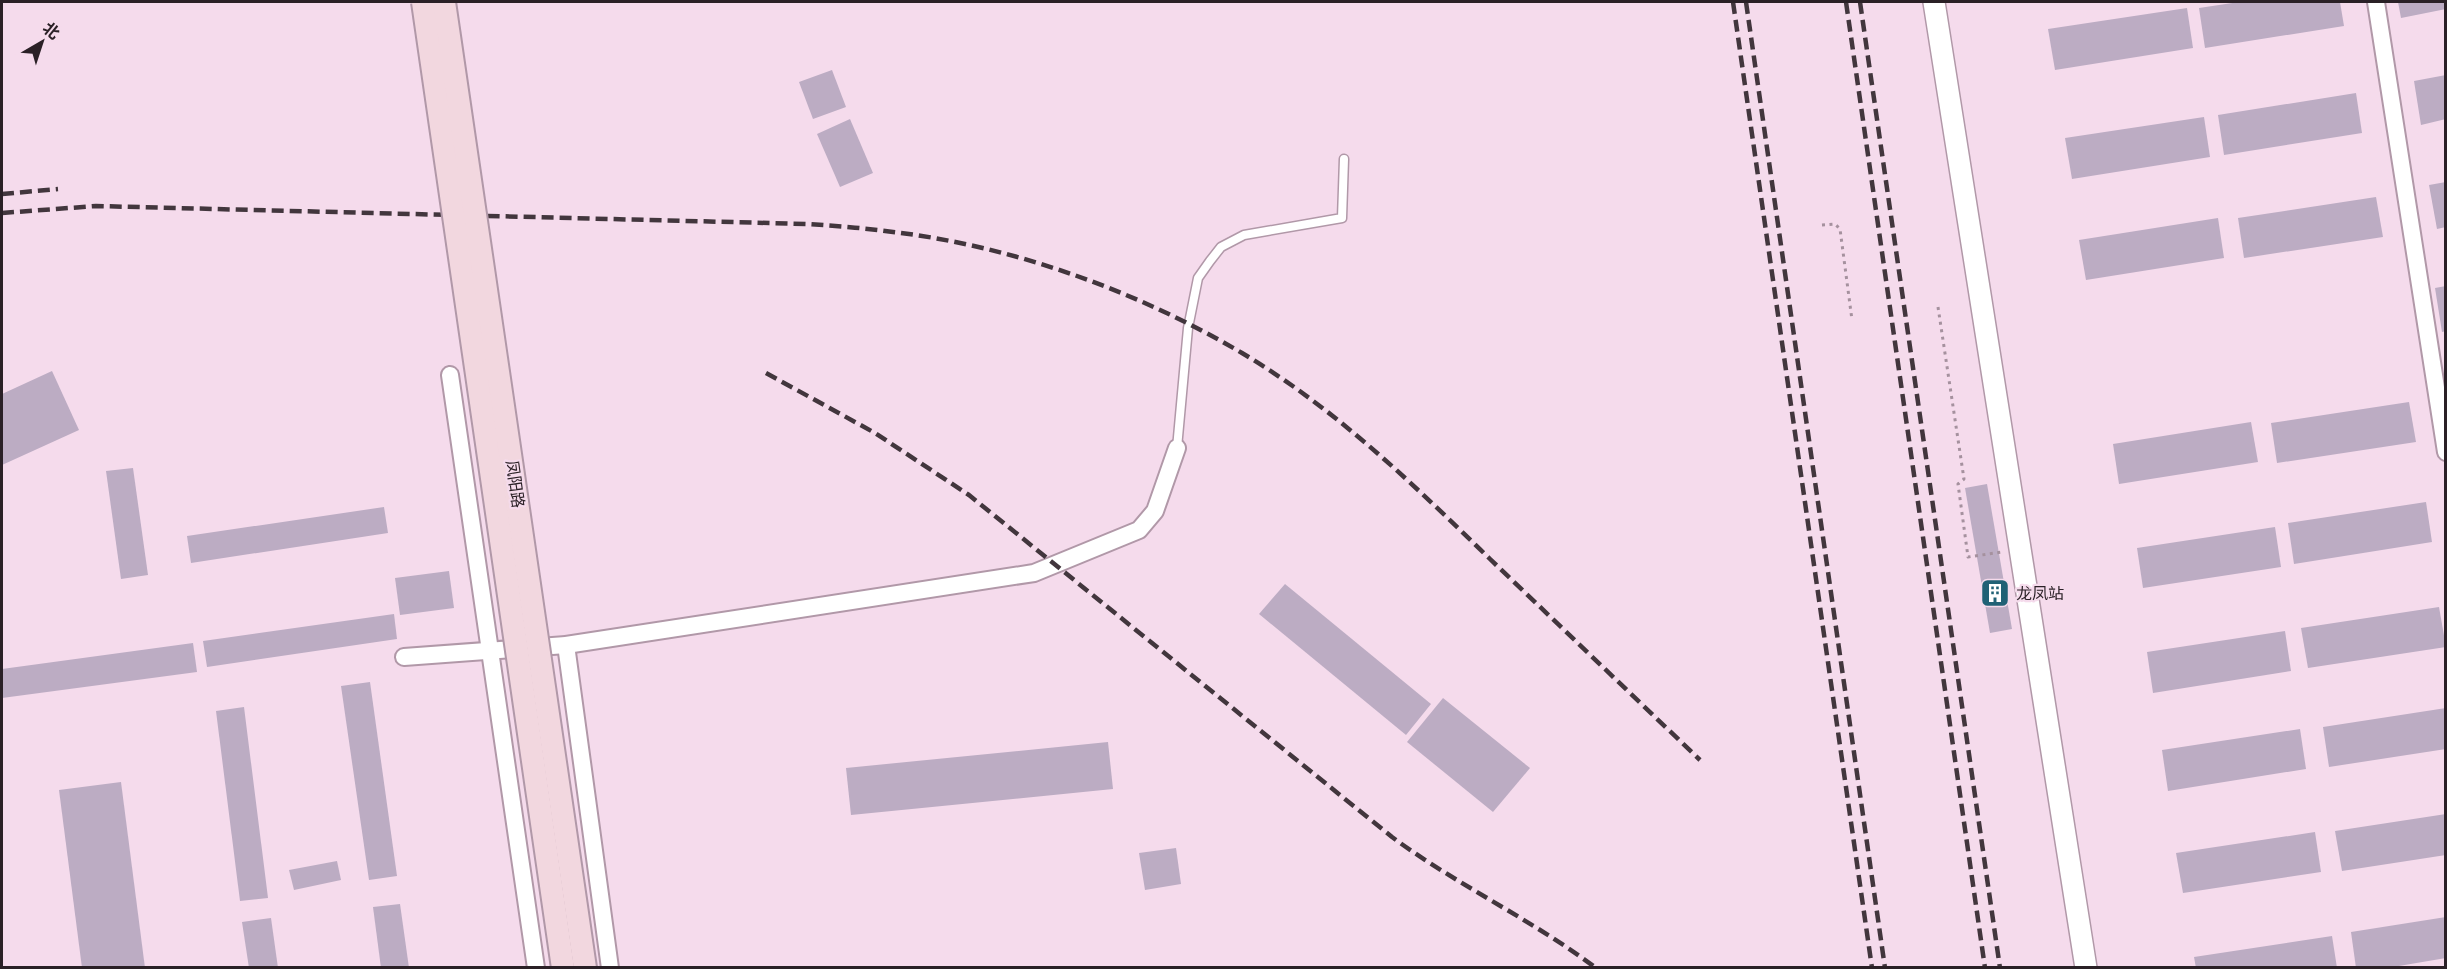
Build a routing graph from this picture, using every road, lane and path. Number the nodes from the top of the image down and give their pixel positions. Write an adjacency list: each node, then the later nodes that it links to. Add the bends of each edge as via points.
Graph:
1 (423, 2): 17 (main road, 凤阳路, bridge)
2 (444, 2): 18 (main road, 凤阳路, bridge)
3 (1934, 2): 12 (street)
4 (2376, 2): 11 (street)
5 (1344, 159): 10 (lane, via 1342,218 1244,235 1221,247 1198,278 1188,328)
6 (1822, 225): 8 (path, via 1835,224 1840,229)
7 (1938, 306): 12 (path, via 1964,479 1958,483 1968,557)
8 (1852, 320)
9 (450, 375): 14 (street)
10 (1177, 448): 13 (street, via 1155,511 1139,530 1034,573)
11 (2445, 452)
12 (2020, 548): 20 (street)
13 (566, 645): 14 (street); 19 (street)
14 (490, 651): 15 (street); 16 (street)
15 (404, 657)
16 (536, 968)
17 (563, 968)
18 (585, 968)
19 (610, 968)
20 (2086, 968)

